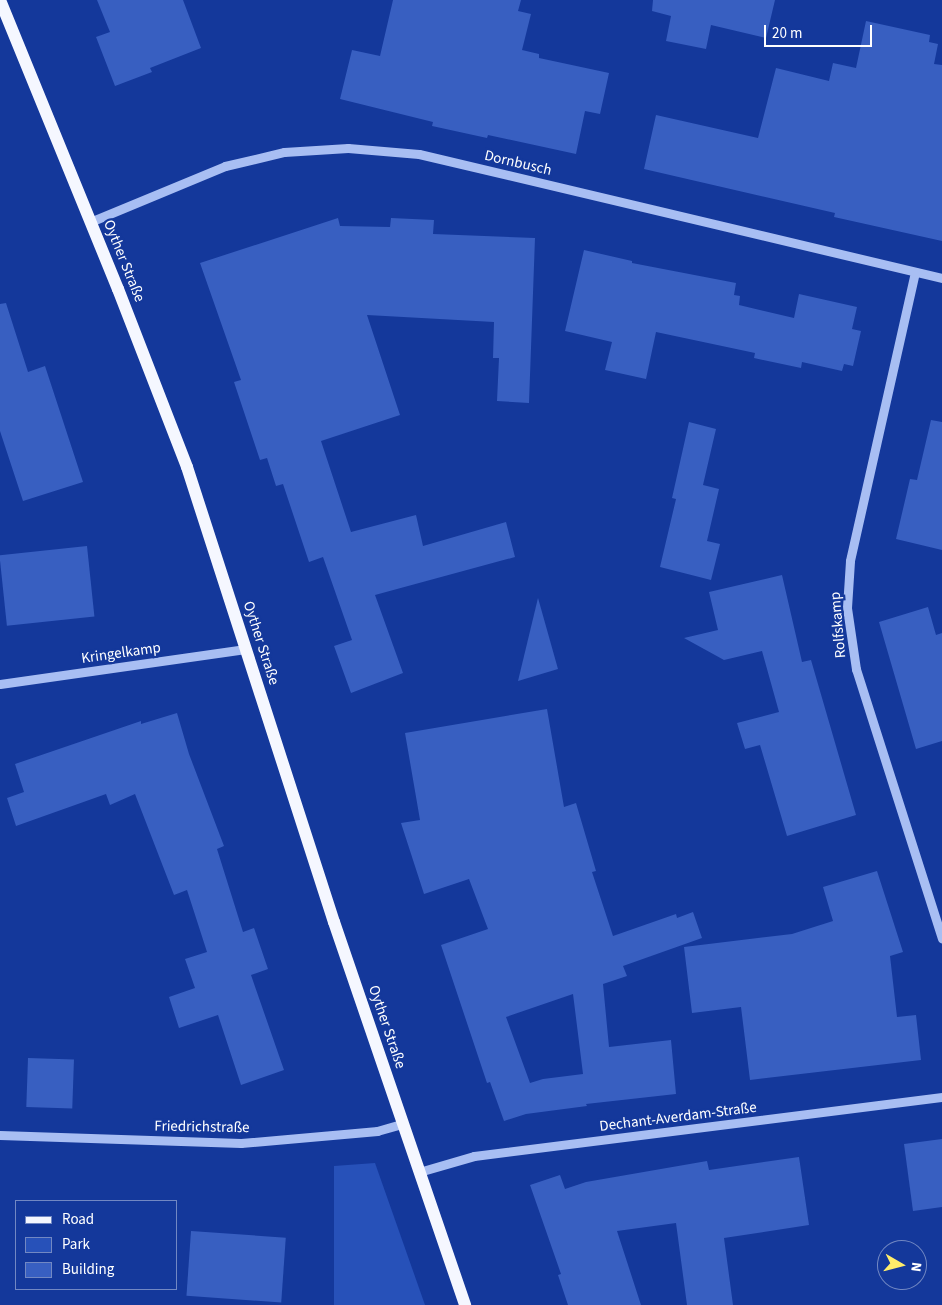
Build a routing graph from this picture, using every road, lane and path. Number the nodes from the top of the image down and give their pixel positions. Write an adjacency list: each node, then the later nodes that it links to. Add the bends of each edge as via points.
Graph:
1 (0, 0): 2 (main road, Oyther Straße)
2 (90, 222): 3 (street, Dornbusch, via 225,166 284,152 348,148 420,154); 5 (main road, Oyther Straße, via 187,467)
3 (915, 272): 4 (street, Dornbusch); 7 (street, Rolfskamp, via 850,561 847,608 856,668)
4 (942, 278)
5 (246, 649): 6 (street, Kringelkamp); 9 (main road, Oyther Straße)
6 (0, 684)
7 (942, 939)
8 (942, 1098): 11 (street, Dechant-Averdam-Straße, via 474,1156)
9 (402, 1124): 10 (street, Friedrichstraße, via 377,1131 241,1143); 11 (main road, Oyther Straße)
10 (0, 1135)
11 (419, 1172): 12 (main road, Oyther Straße)
12 (466, 1305)

